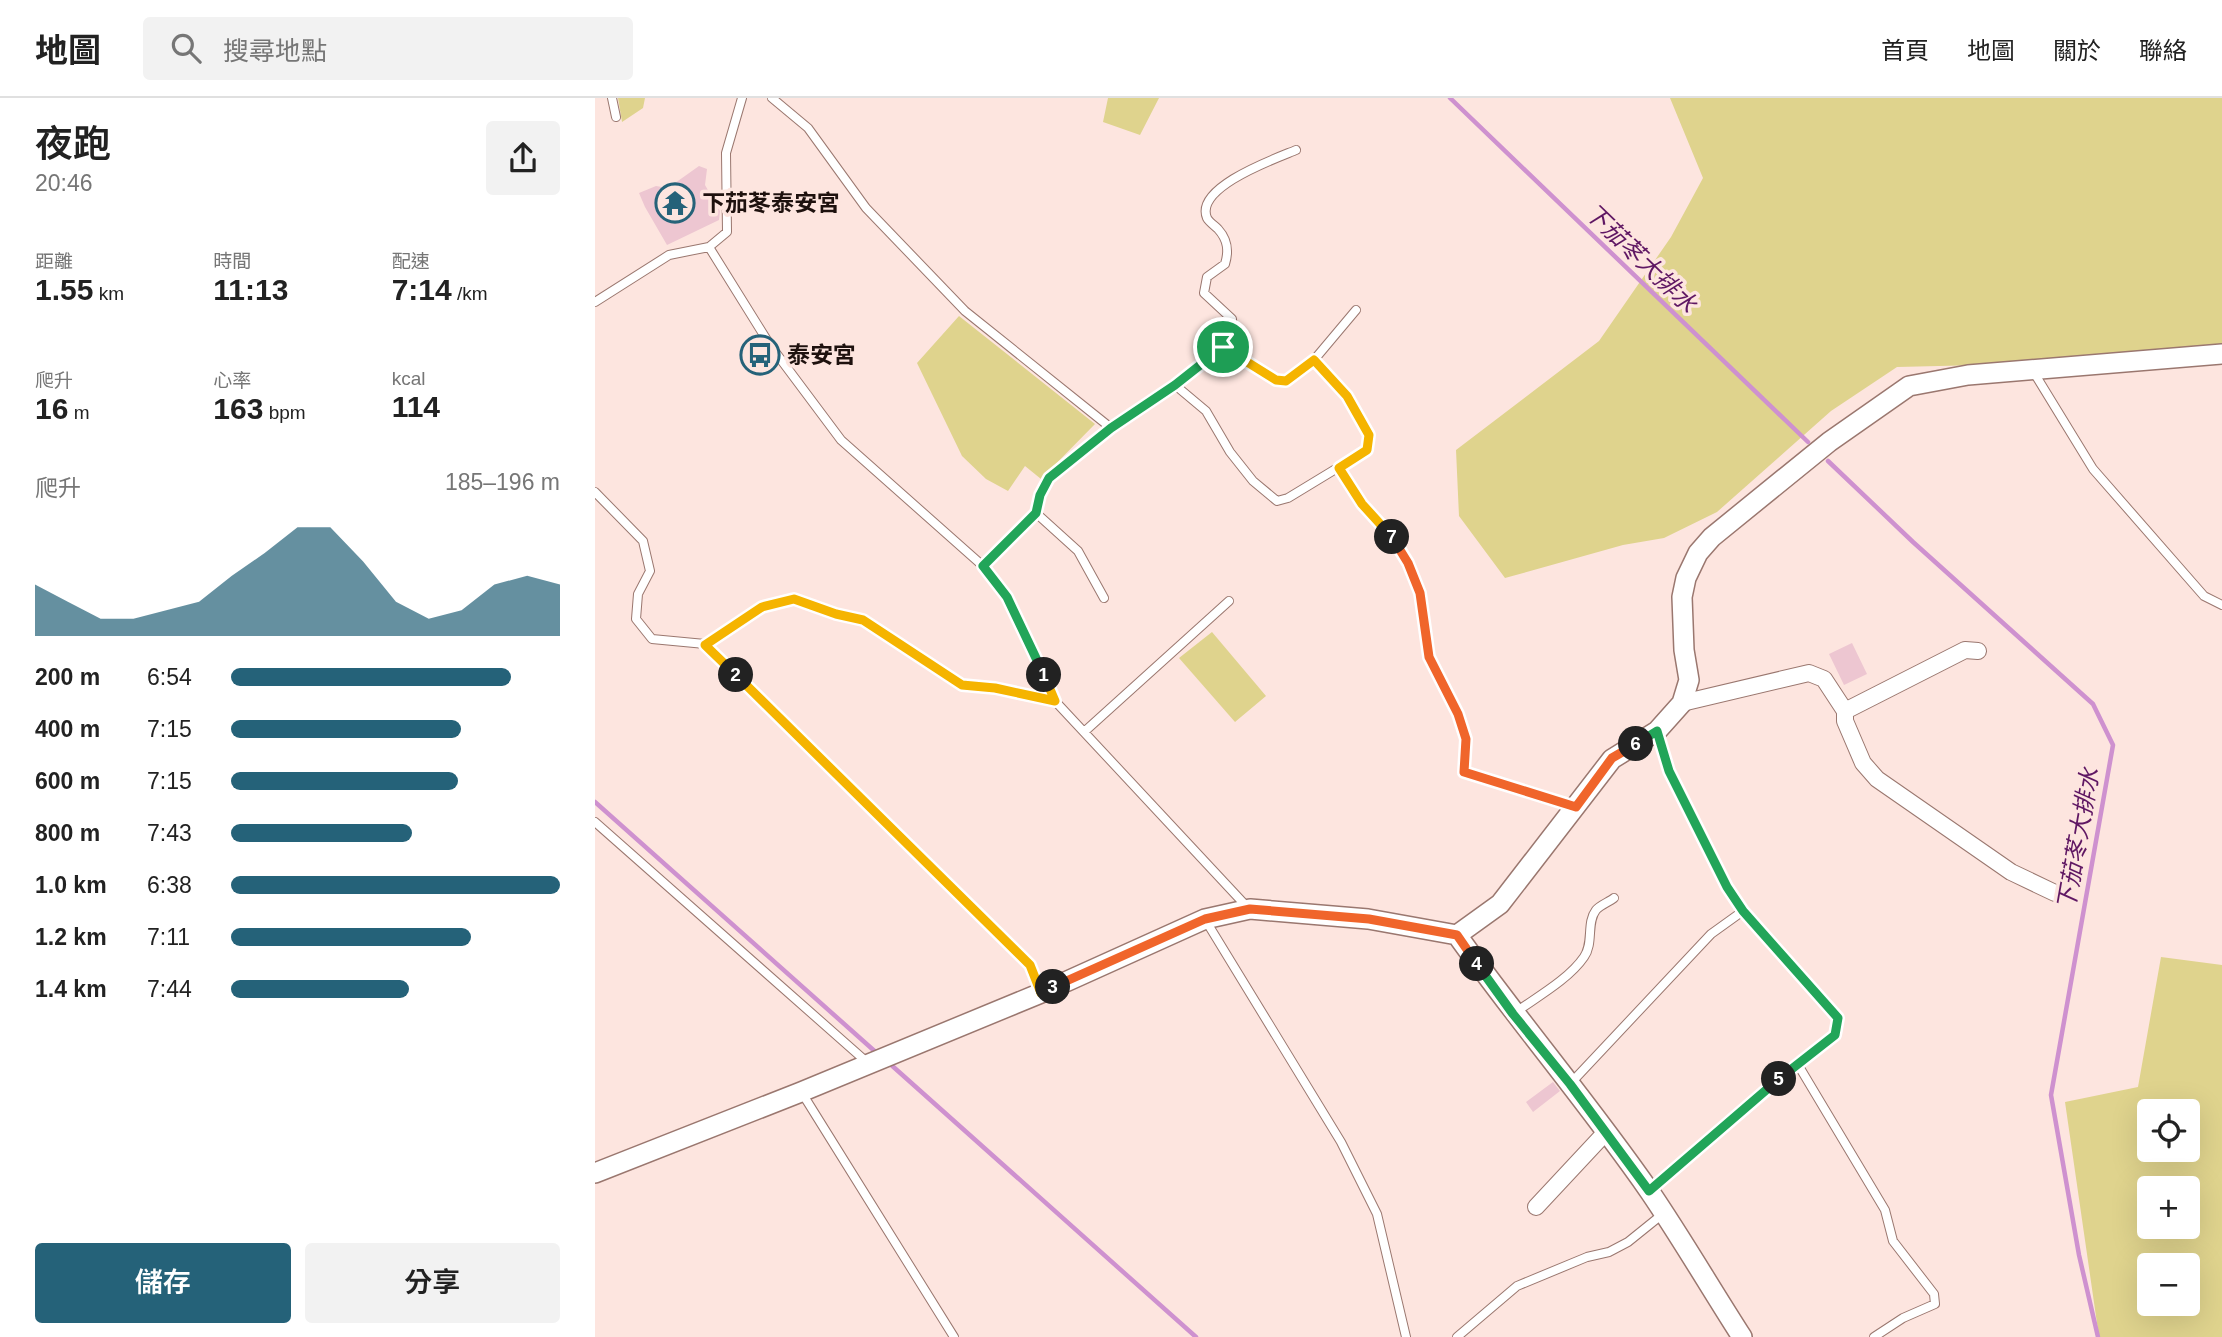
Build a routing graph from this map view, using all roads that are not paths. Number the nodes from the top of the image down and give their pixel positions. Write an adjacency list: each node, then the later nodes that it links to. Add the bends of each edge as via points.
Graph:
1 (612, 98): 4 (lane)
2 (742, 98): 6 (lane, via 726,153 727,232)
3 (772, 98): 14 (lane, via 808,128 866,208 965,311)
4 (615, 117)
5 (1296, 150): 9 (lane, via 1245,172 1214,192 1206,208 1207,218 1221,232 1229,251 1225,264 1207,277 1204,293 1232,319 1233,336)
6 (709, 247): 7 (lane, via 669,256); 18 (lane, via 770,345 841,440)
7 (595, 302)
8 (1356, 310): 11 (lane)
9 (1223, 347): 11 (lane, via 1276,380 1286,381); 13 (lane)
10 (2222, 354): 12 (street)
11 (1314, 360): 15 (lane, via 1347,396 1369,435 1367,450)
12 (2033, 371): 21 (lane, via 2093,469 2204,596); 25 (street, via 1968,375 1909,386 1829,442 1712,537 1698,554 1682,597 1689,680)
13 (1175, 385): 14 (lane); 15 (lane, via 1206,411 1230,452 1277,501)
14 (1111, 428): 17 (lane, via 1049,478)
15 (1339, 468): 29 (lane, via 1408,563 1420,593 1429,657 1466,739 1464,772)
16 (595, 492): 22 (lane, via 643,541 650,571 638,594 636,619 652,639)
17 (1036, 513): 18 (lane); 19 (lane, via 1078,551)
18 (983, 566): 24 (lane, via 1007,597)
19 (1104, 598)
20 (1229, 601): 28 (lane)
21 (2222, 605)
22 (705, 645): 24 (lane, via 762,607 794,599 863,620 962,685); 37 (lane, via 1030,965)
23 (1978, 651): 26 (street, via 1965,650)
24 (1055, 701): 28 (lane)
25 (1682, 703): 26 (street, via 1809,673 1823,679); 27 (street)
26 (1845, 711): 31 (street, via 1845,722 1863,763 1877,779 2011,872)
27 (1657, 731): 29 (street, via 1612,758); 34 (lane, via 1669,771)
28 (1084, 732): 33 (lane)
29 (1576, 807): 36 (street, via 1500,904)
30 (595, 822): 40 (lane)
31 (2055, 893)
32 (1614, 898): 38 (lane, via 1596,909 1584,957 1555,985)
33 (1250, 909): 35 (street); 36 (street, via 1369,919)
34 (1743, 911): 39 (lane, via 1838,1018 1835,1035); 41 (lane, via 1711,934)
35 (1205, 919): 37 (street); 49 (lane, via 1341,1142 1377,1214)
36 (1457, 935): 38 (street)
37 (1041, 993): 40 (street)
38 (1513, 1014): 41 (street)
39 (1797, 1063): 45 (lane); 52 (lane, via 1885,1210 1893,1241 1934,1294 1935,1304)
40 (869, 1064): 42 (street)
41 (1570, 1084): 43 (street)
42 (801, 1092): 44 (street); 48 (lane)
43 (1606, 1132): 45 (street); 46 (street)
44 (595, 1173)
45 (1649, 1191): 47 (street)
46 (1536, 1208)
47 (1664, 1213): 50 (lane, via 1609,1252 1517,1286); 51 (street)
48 (954, 1337)
49 (1406, 1337)
50 (1457, 1337)
51 (1742, 1337)
52 (1874, 1337)

